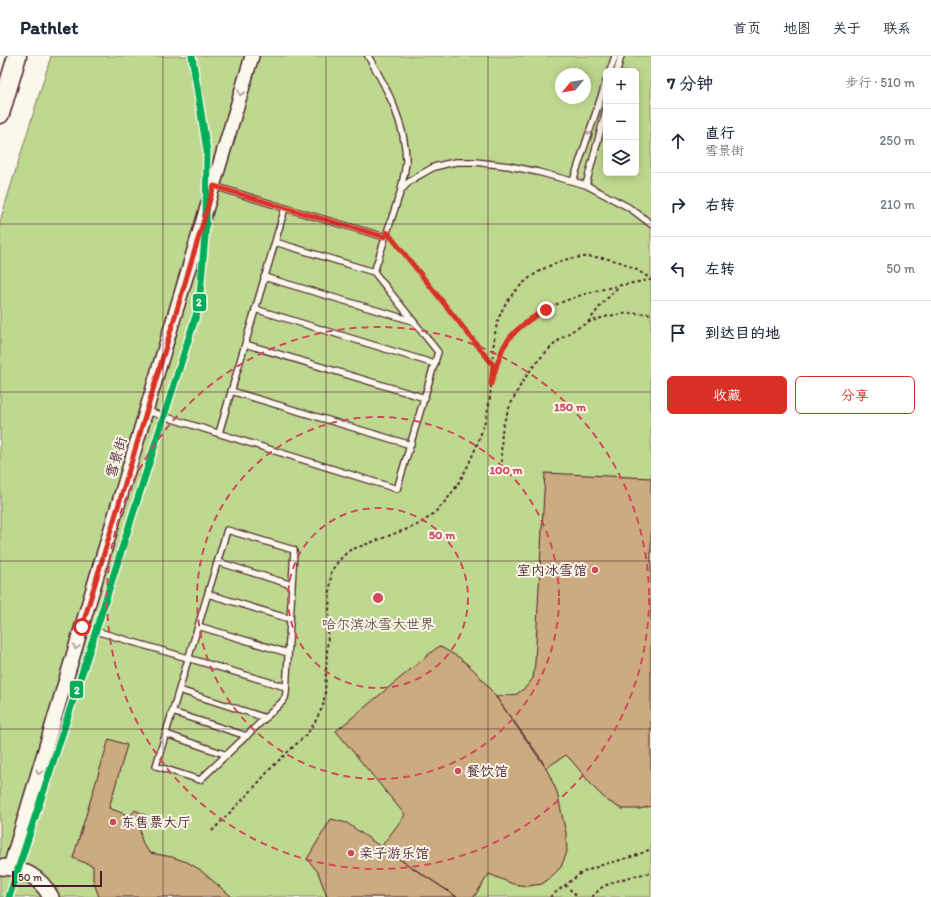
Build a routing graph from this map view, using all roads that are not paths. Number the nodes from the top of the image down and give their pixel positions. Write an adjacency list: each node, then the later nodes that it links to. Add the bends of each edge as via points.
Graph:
1 (18, 56): 9 (highway)
2 (252, 56): 13 (street, 雪景街, one-way to 13)
3 (368, 56): 14 (lane, via 389,95 403,131 406,164)
4 (615, 56): 6 (lane)
5 (621, 56): 7 (lane)
6 (611, 68)
7 (618, 68)
8 (603, 91): 11 (lane, one-way to 11)
9 (0, 114)
10 (603, 121): 12 (lane)
11 (573, 181): 12 (lane); 14 (lane, via 510,166 465,161 434,168 410,181)
12 (586, 185): 16 (lane, via 628,207)
13 (214, 186): 15 (lane); 27 (street, 雪景街)
14 (401, 190): 17 (lane)
15 (285, 208): 17 (lane); 18 (lane)
16 (651, 224)
17 (386, 234): 19 (lane)
18 (275, 242): 19 (lane); 20 (lane)
19 (374, 272): 22 (lane)
20 (264, 277): 21 (lane); 22 (lane)
21 (255, 309): 23 (lane); 24 (lane)
22 (413, 321): 24 (lane, via 438,352)
23 (245, 344): 25 (lane); 26 (lane)
24 (435, 364): 26 (lane)
25 (231, 391): 28 (lane); 29 (lane)
26 (425, 398): 29 (lane)
27 (147, 411): 28 (lane); 35 (street, 雪景街)
28 (219, 433): 29 (lane, via 397,489)
29 (411, 445)
30 (218, 562): 31 (lane); 31 (lane, via 227,530 294,550); 32 (lane)
31 (292, 585): 33 (lane)
32 (208, 594): 33 (lane); 34 (lane)
33 (290, 619): 36 (lane)
34 (198, 626): 36 (lane); 37 (lane)
35 (82, 627): 37 (lane); 45 (street, 雪景街, one-way to 45, via 16,848)
36 (288, 653): 38 (lane)
37 (189, 658): 38 (lane); 39 (lane)
38 (286, 687): 41 (lane, via 285,698)
39 (179, 690): 40 (lane); 41 (lane)
40 (172, 712): 42 (lane); 43 (lane)
41 (266, 718): 43 (lane)
42 (166, 734): 44 (lane); 44 (lane, via 156,766 200,780)
43 (247, 736): 44 (lane)
44 (227, 755)
45 (5, 867): 46 (main road, via 29,874)
46 (51, 897)

